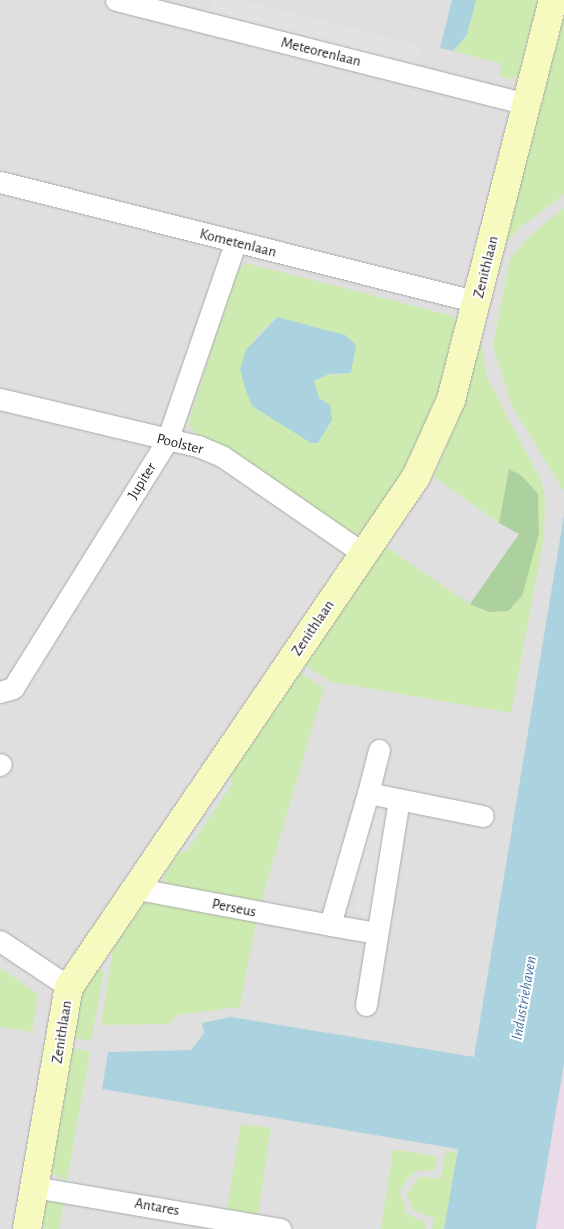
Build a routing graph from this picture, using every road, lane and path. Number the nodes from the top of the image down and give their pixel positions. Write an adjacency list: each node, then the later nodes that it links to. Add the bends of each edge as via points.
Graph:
1 (116, 0): 3 (street, Meteorenlaan)
2 (553, 0): 3 (street, Zenithlaan)
3 (526, 104): 6 (street, Zenithlaan)
4 (0, 182): 5 (street, Kometenlaan)
5 (235, 243): 6 (street, Kometenlaan); 8 (street, Jupiter)
6 (477, 302): 9 (street, Zenithlaan, via 451,400 416,477)
7 (0, 399): 8 (street, Poolster)
8 (167, 441): 9 (street, Poolster, via 198,446 222,456); 10 (street, Jupiter, via 12,688)
9 (364, 554): 15 (street, Zenithlaan)
10 (0, 692)
11 (379, 750): 12 (street)
12 (368, 793): 13 (street); 16 (street)
13 (398, 800): 14 (street); 17 (street)
14 (484, 816)
15 (138, 889): 16 (street, Perseus); 19 (street, Zenithlaan)
16 (330, 925): 17 (street, Perseus)
17 (377, 933): 20 (street)
18 (0, 940): 19 (street)
19 (69, 987): 21 (street, Zenithlaan)
20 (366, 1005)
21 (34, 1187): 22 (street, Zenithlaan); 23 (street, Antares)
22 (27, 1229)
23 (280, 1229)

